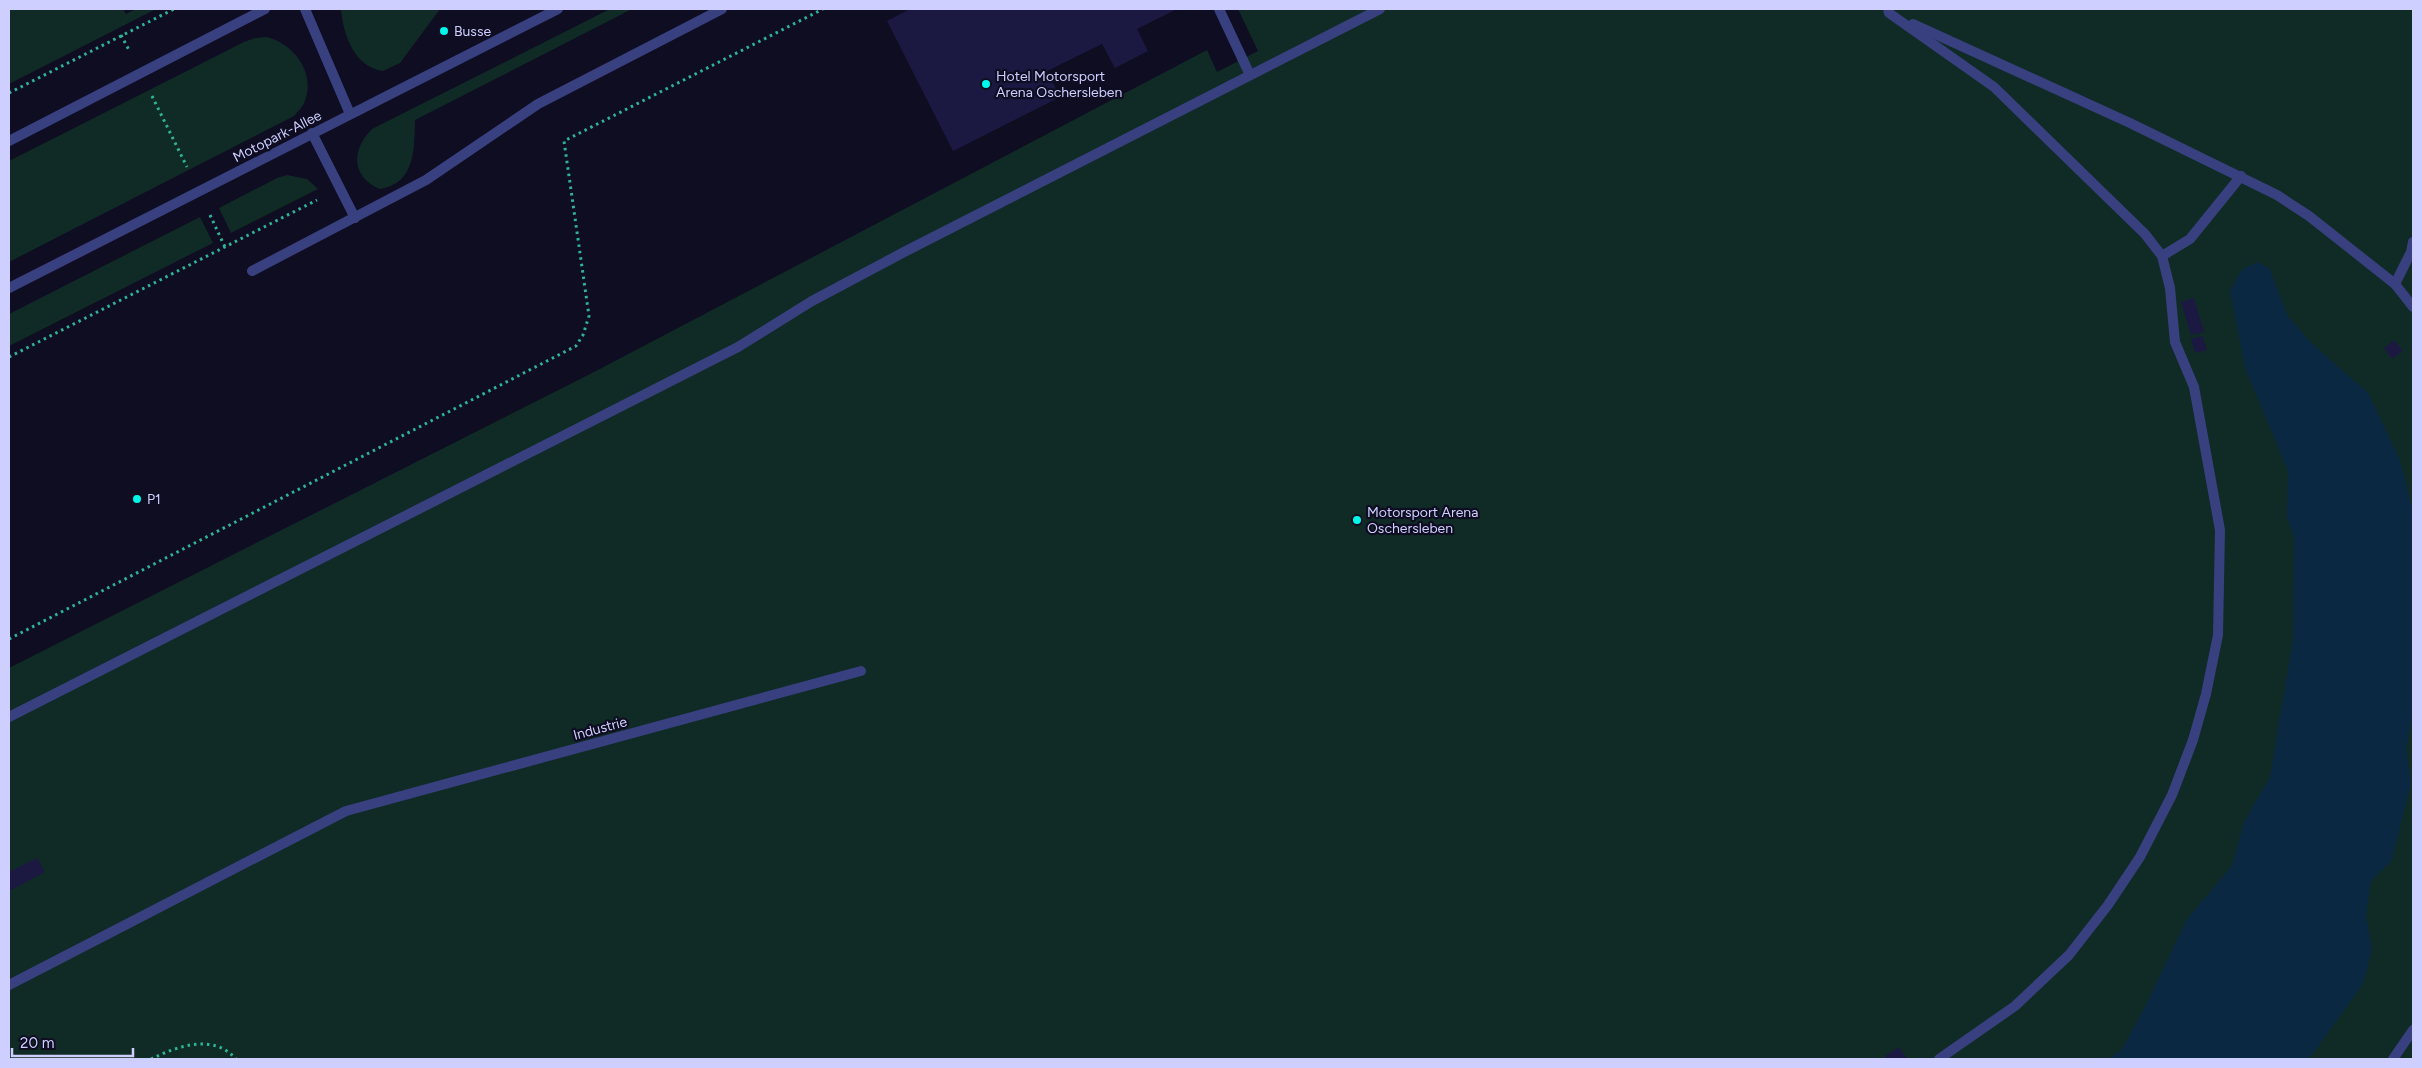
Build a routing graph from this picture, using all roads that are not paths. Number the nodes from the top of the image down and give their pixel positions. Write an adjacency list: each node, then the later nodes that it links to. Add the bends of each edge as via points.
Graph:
1 (265, 9): 11 (lane)
2 (305, 9): 9 (lane)
3 (558, 9): 9 (lane, Motopark-Allee)
4 (722, 9): 13 (lane, via 538,104 426,180)
5 (1219, 9): 8 (lane)
6 (1380, 9): 8 (lane)
7 (1886, 10): 12 (lane); 15 (lane, via 1994,87 2145,234)
8 (1250, 75): 21 (lane, via 812,301 738,348)
9 (350, 114): 10 (lane, Motopark-Allee)
10 (312, 133): 13 (lane); 18 (lane, Motopark-Allee)
11 (9, 141)
12 (2241, 176): 15 (lane, via 2190,239); 17 (lane, via 2308,216)
13 (355, 218): 16 (lane)
14 (2413, 242): 17 (lane)
15 (2162, 256): 24 (lane, via 2170,288 2175,342 2194,387 2220,530 2218,635 2206,694 2172,795 2140,858 2108,905 2069,955 2015,1006)
16 (252, 270)
17 (2395, 284): 19 (lane)
18 (9, 288)
19 (2413, 307)
20 (861, 671): 22 (lane, Industrie, via 346,811)
21 (9, 717)
22 (9, 985)
23 (2413, 1030): 25 (lane)
24 (1939, 1059)
25 (2393, 1059)

